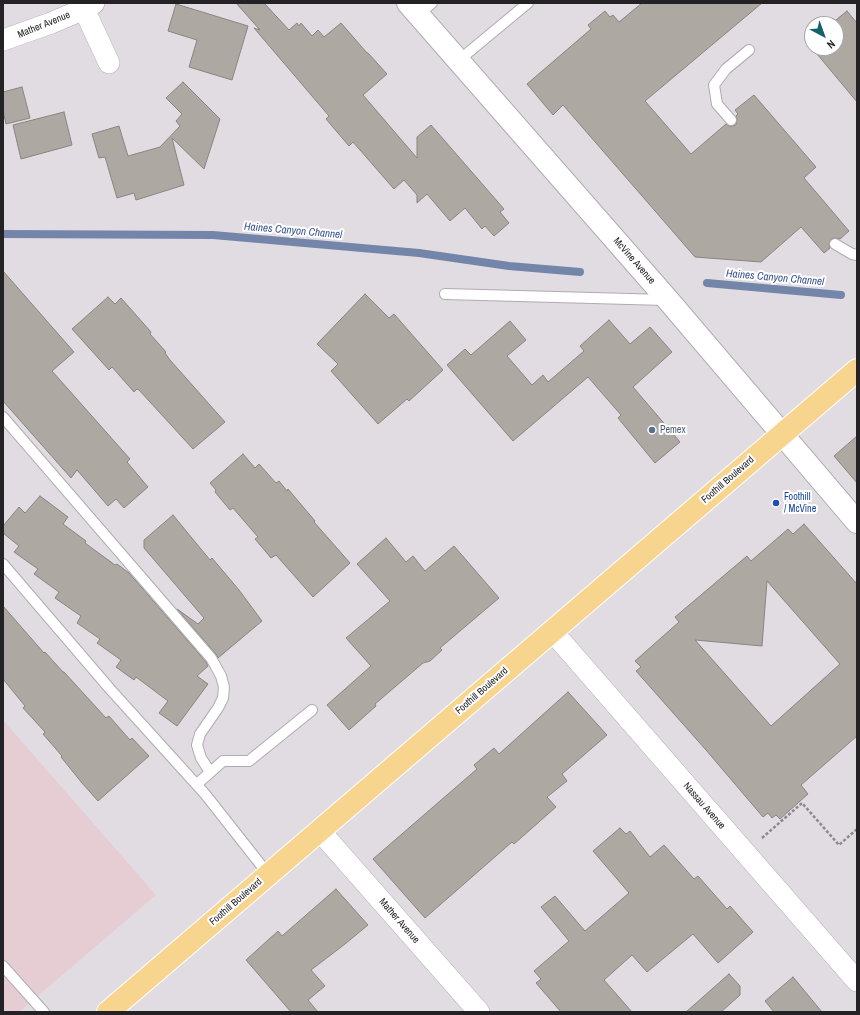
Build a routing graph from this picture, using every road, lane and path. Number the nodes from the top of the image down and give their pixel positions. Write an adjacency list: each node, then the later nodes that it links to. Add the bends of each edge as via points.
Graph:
1 (528, 3): 6 (lane)
2 (89, 6): 4 (street, Mather Avenue); 7 (street, Mather Avenue)
3 (419, 7): 6 (street, McVine Avenue)
4 (3, 40)
5 (749, 50): 8 (lane, via 726,69 714,85 717,104)
6 (458, 61): 12 (street, McVine Avenue)
7 (109, 63)
8 (731, 120)
9 (835, 244): 10 (lane)
10 (857, 255)
11 (445, 294): 12 (lane)
12 (668, 300): 15 (street, McVine Avenue)
13 (857, 370): 15 (main road, Foothill Boulevard)
14 (3, 417): 20 (lane, via 215,665 224,687 223,698 200,734 197,745 201,758)
15 (783, 434): 16 (street, McVine Avenue); 18 (main road, Foothill Boulevard)
16 (857, 522)
17 (3, 564): 21 (lane, via 110,689)
18 (552, 631): 23 (main road, Foothill Boulevard); 24 (street, Nassau Avenue)
19 (312, 710): 20 (lane, via 249,761 224,761)
20 (210, 772): 21 (lane)
21 (197, 784): 25 (lane)
22 (857, 829): 24 (path, via 839,845 802,803)
23 (320, 830): 25 (main road, Foothill Boulevard); 30 (street, Mather Avenue)
24 (745, 853): 27 (street, Nassau Avenue)
25 (268, 874): 29 (main road, Foothill Boulevard)
26 (3, 966): 28 (lane)
27 (857, 981)
28 (44, 1012)
29 (108, 1012)
30 (479, 1012)

